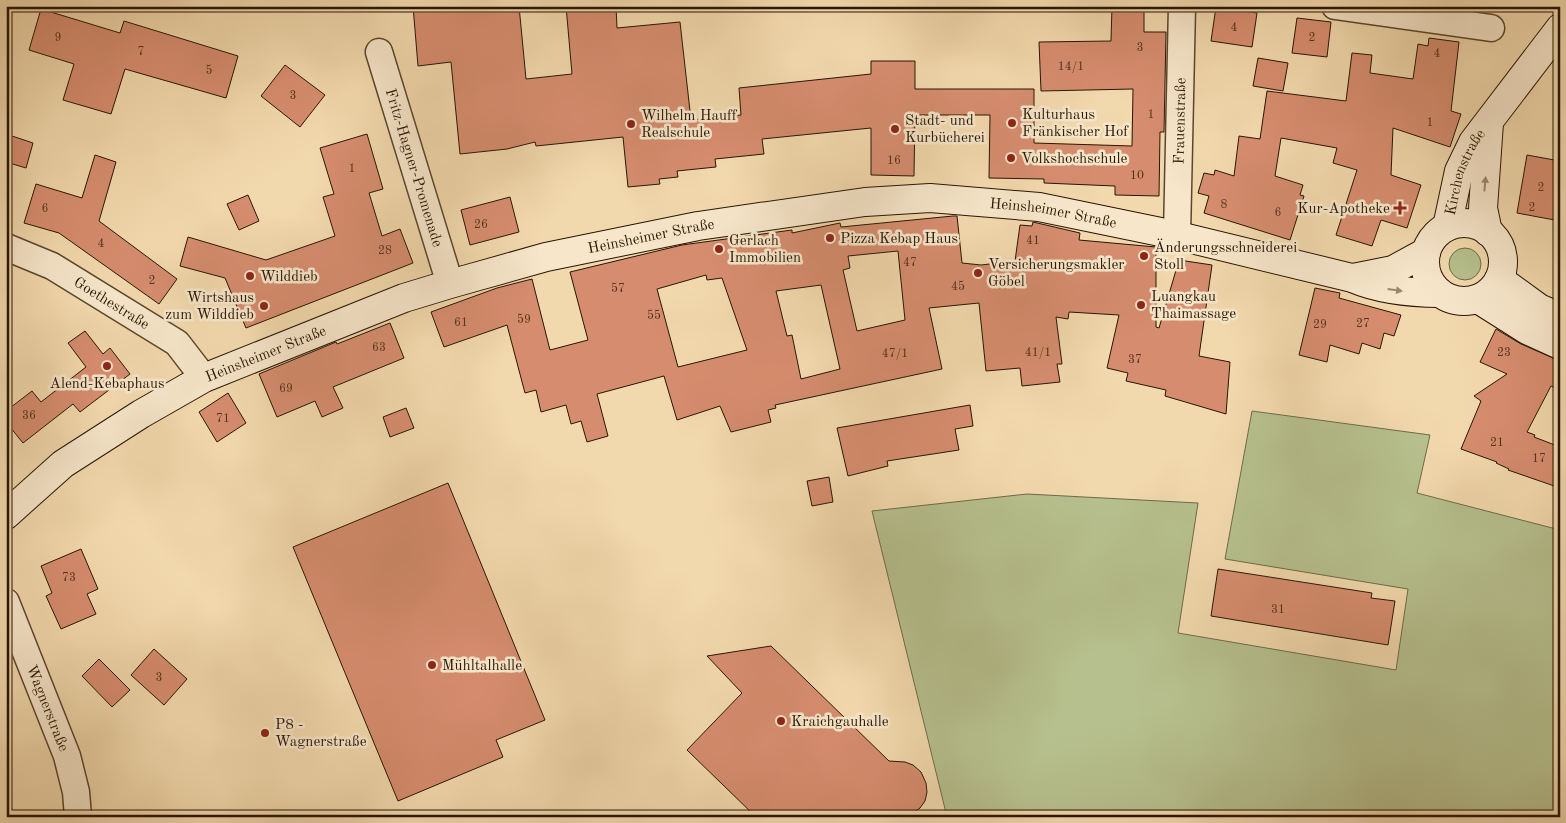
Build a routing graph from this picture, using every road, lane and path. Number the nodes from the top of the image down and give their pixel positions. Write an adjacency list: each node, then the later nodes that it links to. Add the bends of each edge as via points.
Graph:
1 (1182, 6): 9 (street, Frauenstraße)
2 (1335, 6): 3 (street)
3 (1491, 28)
4 (1560, 28): 6 (street, Kirchenstraße)
5 (379, 52): 14 (street, Fritz-Hagner-Promenade)
6 (1489, 123): 7 (street, Kirchenstraße, via 1473,142 1459,171); 8 (street, Kirchenstraße, one-way to 6, via 1483,208)
7 (1446, 227): 8 (street, via 1468,223); 11 (street, Heinsheimer Straße, via 1430,242)
8 (1488, 232): 13 (street, via 1499,246 1503,262)
9 (1177, 236): 12 (street, Heinsheimer Straße); 14 (street, Heinsheimer Straße, via 1039,207 930,198 874,201 628,239 546,257)
10 (6, 247): 19 (street, Goethestraße, via 52,266 177,343)
11 (1426, 252): 12 (street, Heinsheimer Straße, via 1393,270); 15 (street, via 1426,275)
12 (1352, 278): 15 (street, Heinsheimer Straße, one-way to 15, via 1395,291)
13 (1499, 279): 16 (street, via 1487,294); 17 (street)
14 (450, 284): 19 (street, Heinsheimer Straße, via 404,298)
15 (1440, 293): 16 (street, Heinsheimer Straße, via 1452,300)
16 (1478, 299): 17 (street)
17 (1542, 318): 18 (street)
18 (1560, 345)
19 (204, 378): 20 (street, Heinsheimer Straße, via 63,464)
20 (6, 515)
21 (6, 602): 22 (street, Wagnerstraße, via 66,756 76,792)
22 (78, 817)

